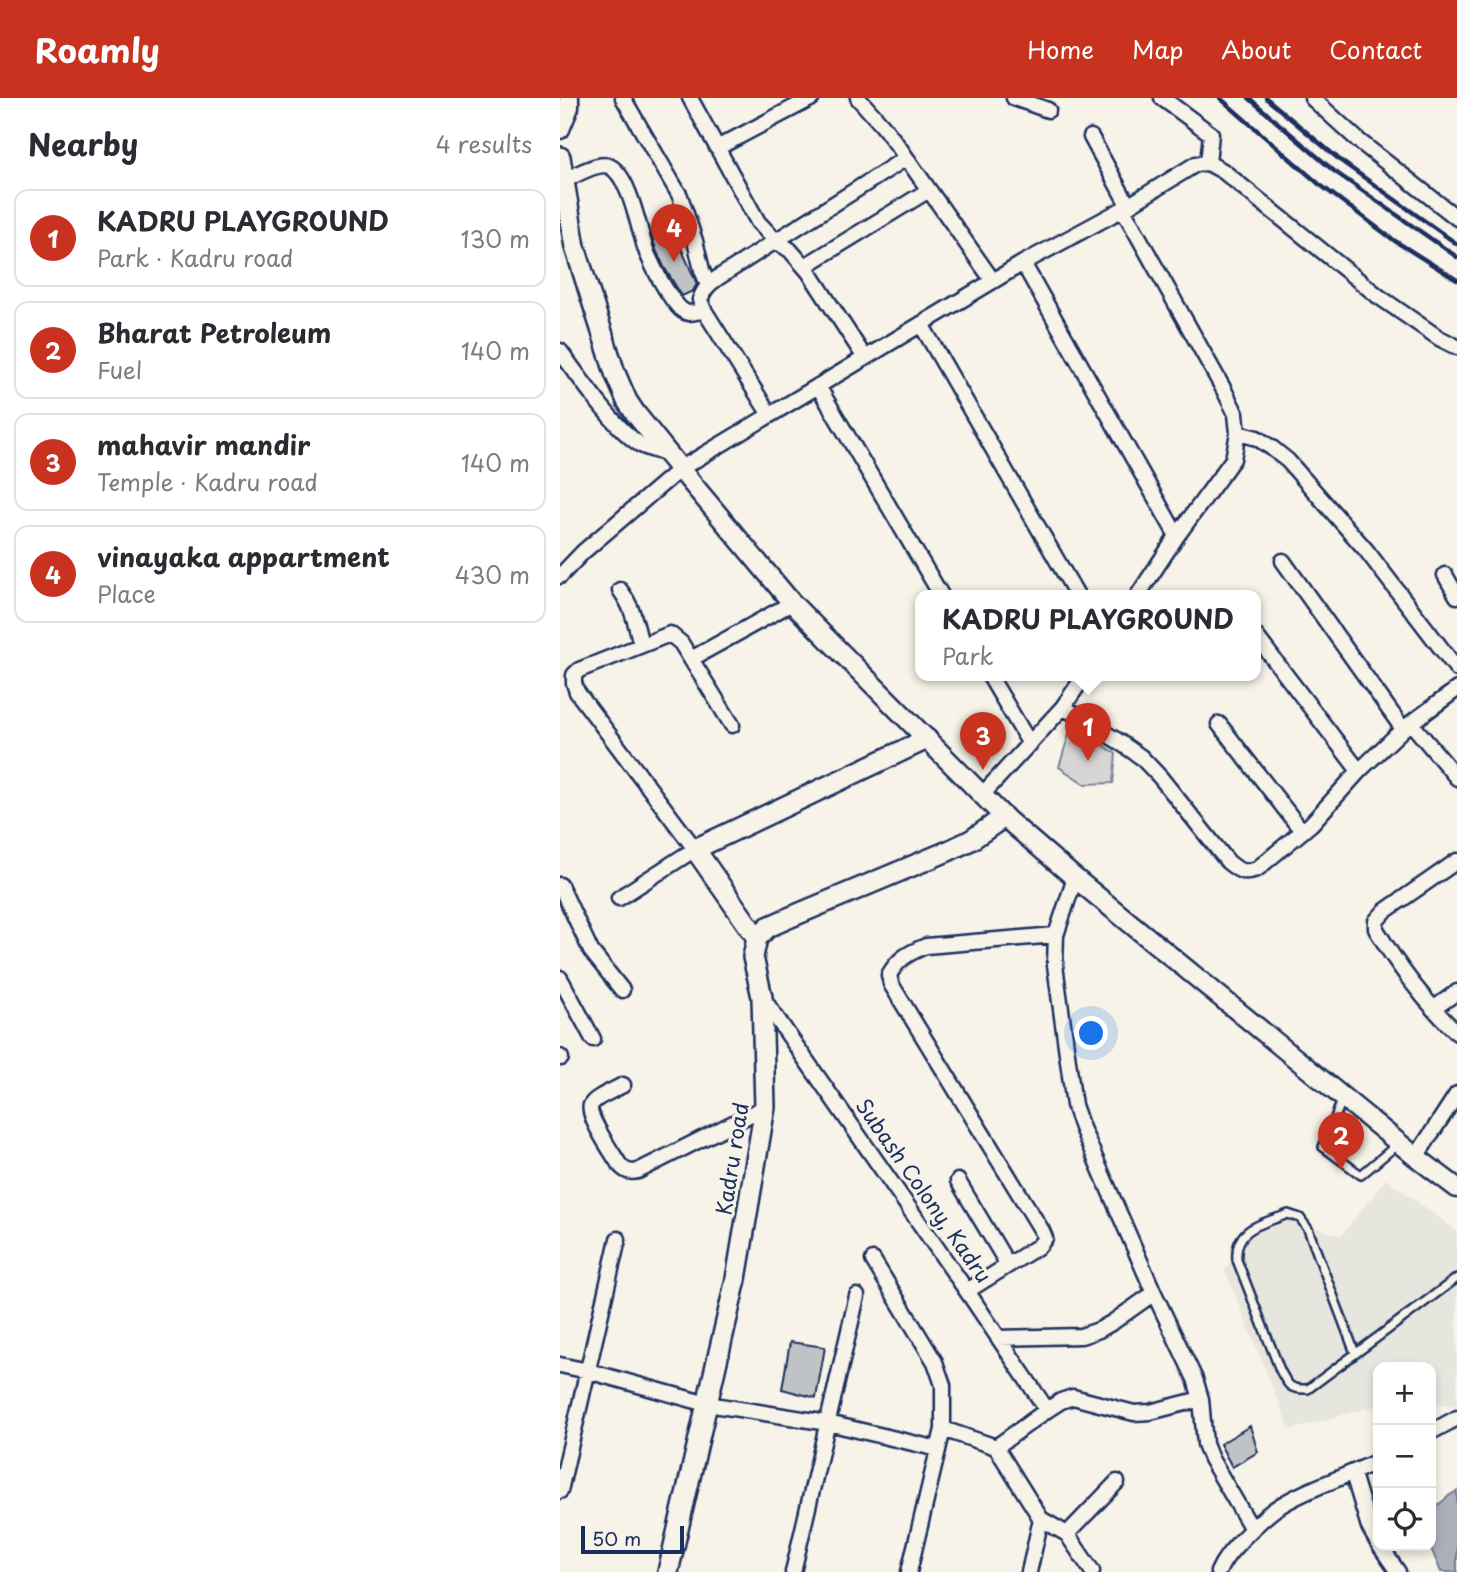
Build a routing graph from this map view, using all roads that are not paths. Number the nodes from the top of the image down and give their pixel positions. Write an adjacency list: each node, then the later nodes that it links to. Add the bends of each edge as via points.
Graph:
1 (569, 98): 10 (street)
2 (623, 98): 24 (street, via 680,196)
3 (690, 98): 12 (street)
4 (812, 98): 12 (street)
5 (858, 98): 14 (street)
6 (1014, 98): 9 (street)
7 (1162, 98): 15 (street, via 1211,134)
8 (1312, 98): 19 (street)
9 (1048, 110)
10 (560, 129)
11 (1091, 136): 18 (street)
12 (717, 148): 20 (street, via 758,222)
13 (560, 157): 16 (main road)
14 (906, 158): 17 (street); 20 (street)
15 (1208, 163): 18 (street, via 1183,170); 27 (street, via 1378,296)
16 (564, 181): 25 (street, via 593,168 611,166 625,185 647,252 667,292 682,311); 33 (main road, via 578,262 615,373 627,401)
17 (929, 190): 22 (street); 23 (street)
18 (1126, 207): 21 (street); 32 (street, via 1236,414)
19 (1457, 218)
20 (775, 241): 22 (street); 24 (street)
21 (1023, 263): 23 (street); 34 (street)
22 (805, 266): 29 (street)
23 (993, 281): 26 (street)
24 (708, 285): 25 (street, via 700,300)
25 (704, 310): 31 (street)
26 (921, 324): 29 (street); 40 (street)
27 (1457, 347)
28 (560, 351): 33 (street, via 617,424 641,445)
29 (866, 358): 30 (street)
30 (818, 386): 31 (street); 39 (street)
31 (770, 415): 33 (street)
32 (1238, 433): 34 (street, via 1233,459); 47 (street, via 1257,438 1288,461 1366,550)
33 (674, 462): 37 (street); 43 (street)
34 (1177, 536): 41 (street)
35 (1283, 561): 54 (street)
36 (1446, 575): 42 (street)
37 (560, 576)
38 (620, 590): 45 (street, via 634,614)
39 (938, 590)
40 (1073, 590)
41 (1141, 590)
42 (1457, 596)
43 (792, 603): 46 (street); 55 (street)
44 (1261, 643): 57 (street)
45 (641, 645): 46 (street, via 670,634); 62 (street, via 579,670 574,683)
46 (691, 659): 53 (street)
47 (1457, 669)
48 (993, 681): 56 (street)
49 (1081, 681): 51 (street)
50 (1457, 689): 54 (street)
51 (1063, 707): 56 (street); 61 (street, via 1141,757 1237,870 1257,869)
52 (1219, 724): 61 (street)
53 (732, 725)
54 (1407, 726): 57 (street); 58 (street)
55 (927, 739): 59 (street); 62 (main road)
56 (1030, 744): 59 (street)
57 (1359, 771): 61 (street)
58 (1457, 778)
59 (982, 795): 60 (street)
60 (1004, 817): 64 (street); 68 (main road, via 971,840 786,919)
61 (1302, 831)
62 (695, 849): 66 (street); 68 (main road)
63 (1457, 861): 73 (street, via 1376,921 1382,940)
64 (1074, 878): 67 (street); 78 (street)
65 (560, 885): 70 (street, via 591,951)
66 (619, 898)
67 (1056, 935): 86 (street, via 926,946 901,957 889,975 1045,1238); 89 (street, via 1055,965 1074,1105)
68 (757, 938): 72 (main road, Kadru road, via 752,957)
69 (560, 978): 75 (street)
70 (622, 990)
71 (1457, 992): 73 (street)
72 (762, 997): 79 (main road, Kadru road); 88 (street, Subash Colony, Kadru)
73 (1433, 1009): 74 (street)
74 (1457, 1033)
75 (593, 1039)
76 (624, 1085): 79 (street, via 595,1101 589,1110 625,1171 638,1171)
77 (1457, 1094): 81 (street)
78 (1343, 1098): 80 (street); 80 (lane, via 1323,1147 1361,1175)
79 (765, 1107): 96 (main road, Kadru road, via 736,1279)
80 (1399, 1143): 81 (street)
81 (1416, 1157): 83 (street)
82 (958, 1181): 86 (street)
83 (1457, 1188)
84 (618, 1239): 94 (street)
85 (873, 1260): 100 (street, via 935,1362 943,1385)
86 (1008, 1265): 88 (street)
87 (1457, 1278): 92 (lane)
88 (967, 1291): 91 (street, Subash Colony, Kadru)
89 (1154, 1293): 91 (street, via 1113,1322 1081,1336); 95 (street)
90 (857, 1296): 99 (street)
91 (998, 1338): 97 (street, Subash Colony, Kadru)
92 (1355, 1353): 92 (lane, via 1300,1218 1288,1213 1240,1238 1237,1260 1287,1385 1308,1389)
93 (560, 1365): 94 (street)
94 (588, 1371): 96 (street); 107 (street)
95 (1201, 1399): 97 (street, via 1134,1413 1073,1397); 109 (street, via 1205,1444)
96 (707, 1404): 99 (street); 114 (main road, Kadru road)
97 (1047, 1410): 102 (street)
98 (1457, 1418): 101 (street)
99 (828, 1423): 103 (street); 115 (street)
100 (943, 1429): 102 (street); 103 (street)
101 (1436, 1429)
102 (996, 1447): 108 (street)
103 (938, 1449): 116 (street)
104 (1373, 1464): 105 (street)
105 (1353, 1474): 109 (street, via 1275,1509); 111 (street)
106 (1117, 1482): 110 (street)
107 (560, 1491)
108 (1041, 1519): 110 (street); 117 (street)
109 (1252, 1530): 118 (street, via 1223,1559)
110 (1067, 1534): 113 (street)
111 (1373, 1534)
112 (1384, 1551): 119 (street)
113 (1092, 1571)
114 (668, 1572)
115 (793, 1572)
116 (909, 1572)
117 (1029, 1572)
118 (1218, 1572)
119 (1398, 1572)

